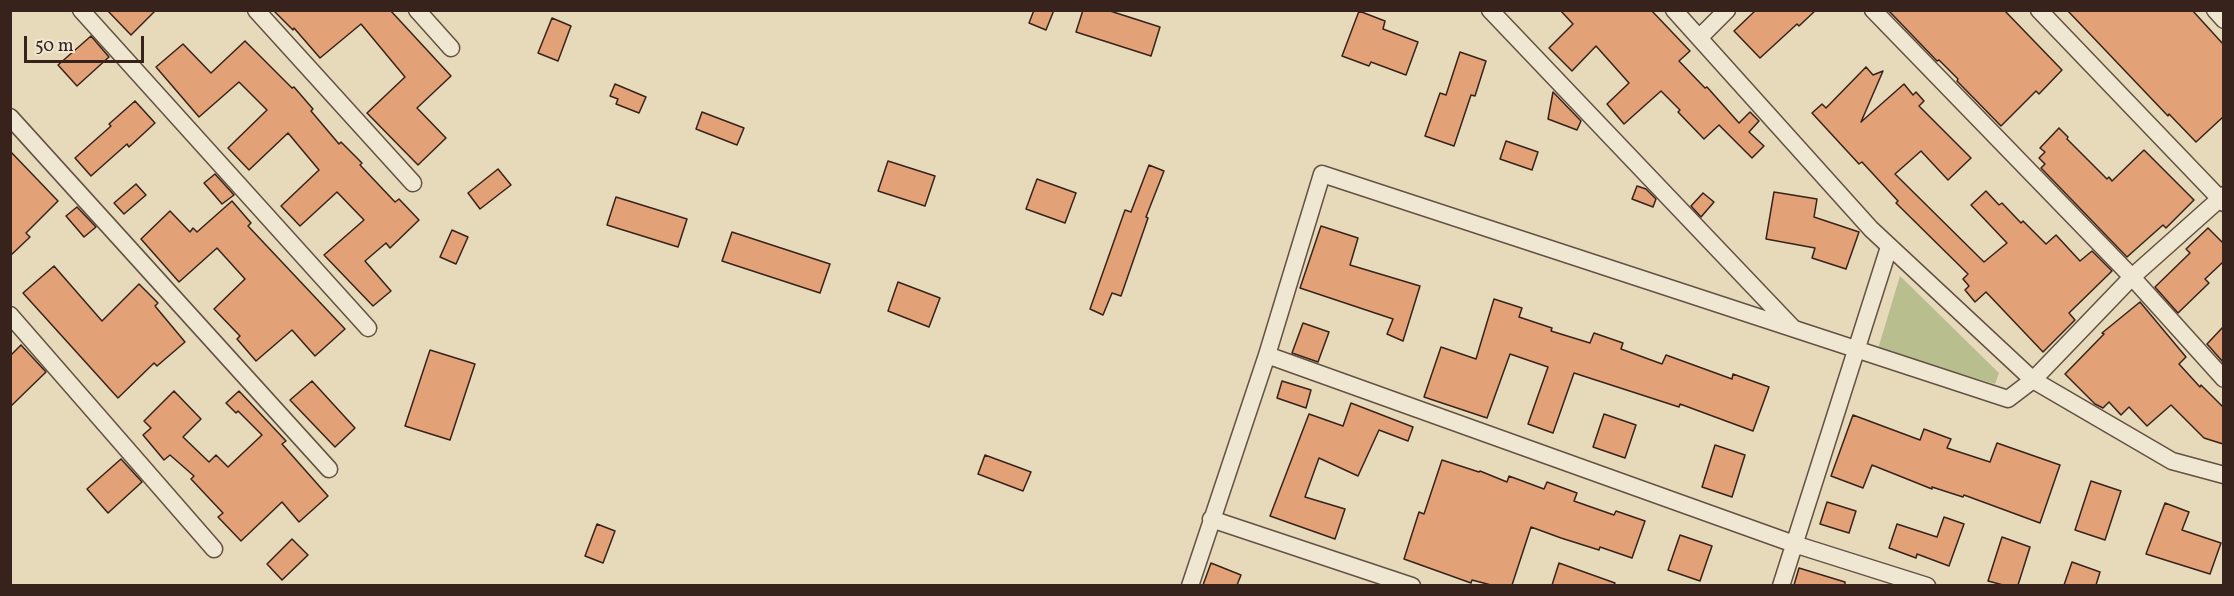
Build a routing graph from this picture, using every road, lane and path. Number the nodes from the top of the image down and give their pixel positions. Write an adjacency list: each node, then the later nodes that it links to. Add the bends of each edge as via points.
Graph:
1 (81, 10): 19 (street)
2 (256, 10): 14 (street)
3 (417, 10): 12 (street)
4 (1490, 10): 20 (street)
5 (1674, 10): 11 (street)
6 (1727, 10): 11 (street)
7 (1873, 10): 17 (street)
8 (2039, 10): 15 (street)
9 (2215, 10): 10 (street)
10 (2223, 20)
11 (1700, 37): 16 (street)
12 (451, 48)
13 (10, 117): 25 (street)
14 (413, 183)
15 (2222, 199): 17 (street)
16 (1889, 247): 21 (street); 24 (street)
17 (2132, 277): 23 (street); 24 (street)
18 (10, 315): 29 (street)
19 (368, 328)
20 (1795, 330): 21 (street); 22 (street, via 1322,174)
21 (1856, 350): 24 (street, via 2008,399); 28 (street)
22 (1267, 355): 27 (street); 28 (street)
23 (2223, 379)
24 (2032, 380): 26 (street, via 2172,461)
25 (329, 469)
26 (2223, 476)
27 (1212, 519): 30 (street); 31 (street)
28 (1794, 544): 32 (street); 33 (street)
29 (214, 549)
30 (1190, 585)
31 (1412, 585)
32 (1781, 585)
33 (1927, 585)

